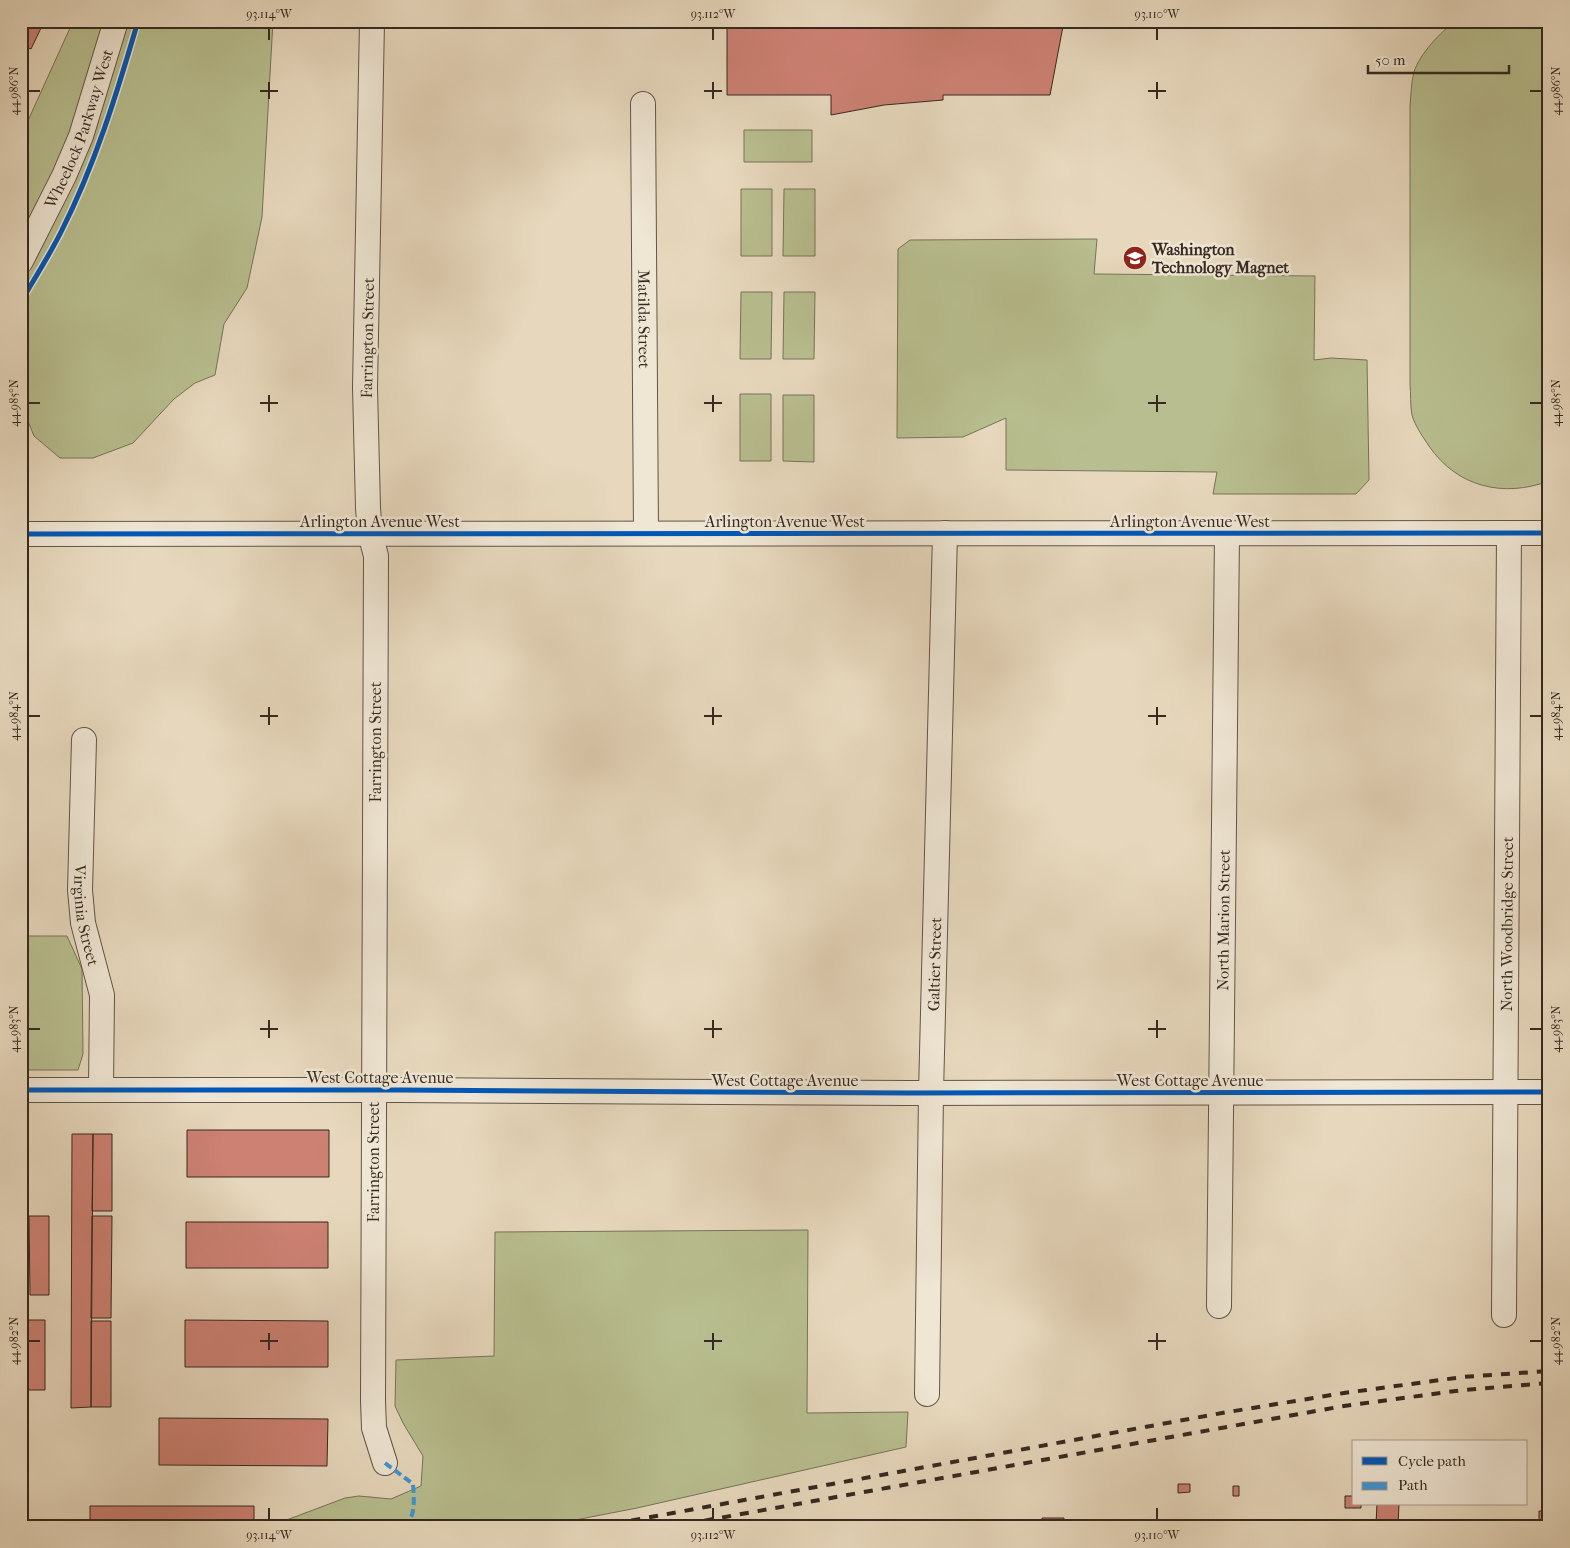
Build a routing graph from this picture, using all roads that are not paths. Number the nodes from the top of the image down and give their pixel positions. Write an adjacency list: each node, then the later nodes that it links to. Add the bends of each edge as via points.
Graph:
1 (116, 21): 4 (street, Wheelock Parkway West, via 81,136)
2 (372, 21): 5 (street, Farrington Street, via 366,388)
3 (643, 104): 6 (street, Matilda Street)
4 (21, 261)
5 (370, 533): 6 (street, Arlington Avenue West); 11 (street, Arlington Avenue West); 15 (street, Farrington Street, via 376,556)
6 (646, 533): 7 (street, Arlington Avenue West)
7 (945, 533): 8 (street, Arlington Avenue West); 19 (street, Galtier Street)
8 (1227, 533): 9 (street, Arlington Avenue West); 16 (street, North Marion Street)
9 (1509, 533): 10 (street, Arlington Avenue West); 17 (street, North Woodbridge Street)
10 (1549, 533)
11 (21, 534)
12 (84, 740): 13 (street, Virginia Street, via 80,890 83,923 102,995)
13 (101, 1089): 14 (street, West Cottage Avenue); 15 (street, West Cottage Avenue)
14 (21, 1090)
15 (373, 1090): 19 (street, West Cottage Avenue); 23 (street, Farrington Street, via 374,1428)
16 (1222, 1092): 17 (street, West Cottage Avenue); 19 (street, West Cottage Avenue); 20 (street, North Marion Street)
17 (1505, 1092): 18 (street, West Cottage Avenue); 21 (street, North Woodbridge Street)
18 (1549, 1092)
19 (931, 1093): 22 (street, Galtier Street)
20 (1219, 1306)
21 (1504, 1315)
22 (927, 1394)
23 (385, 1462)

